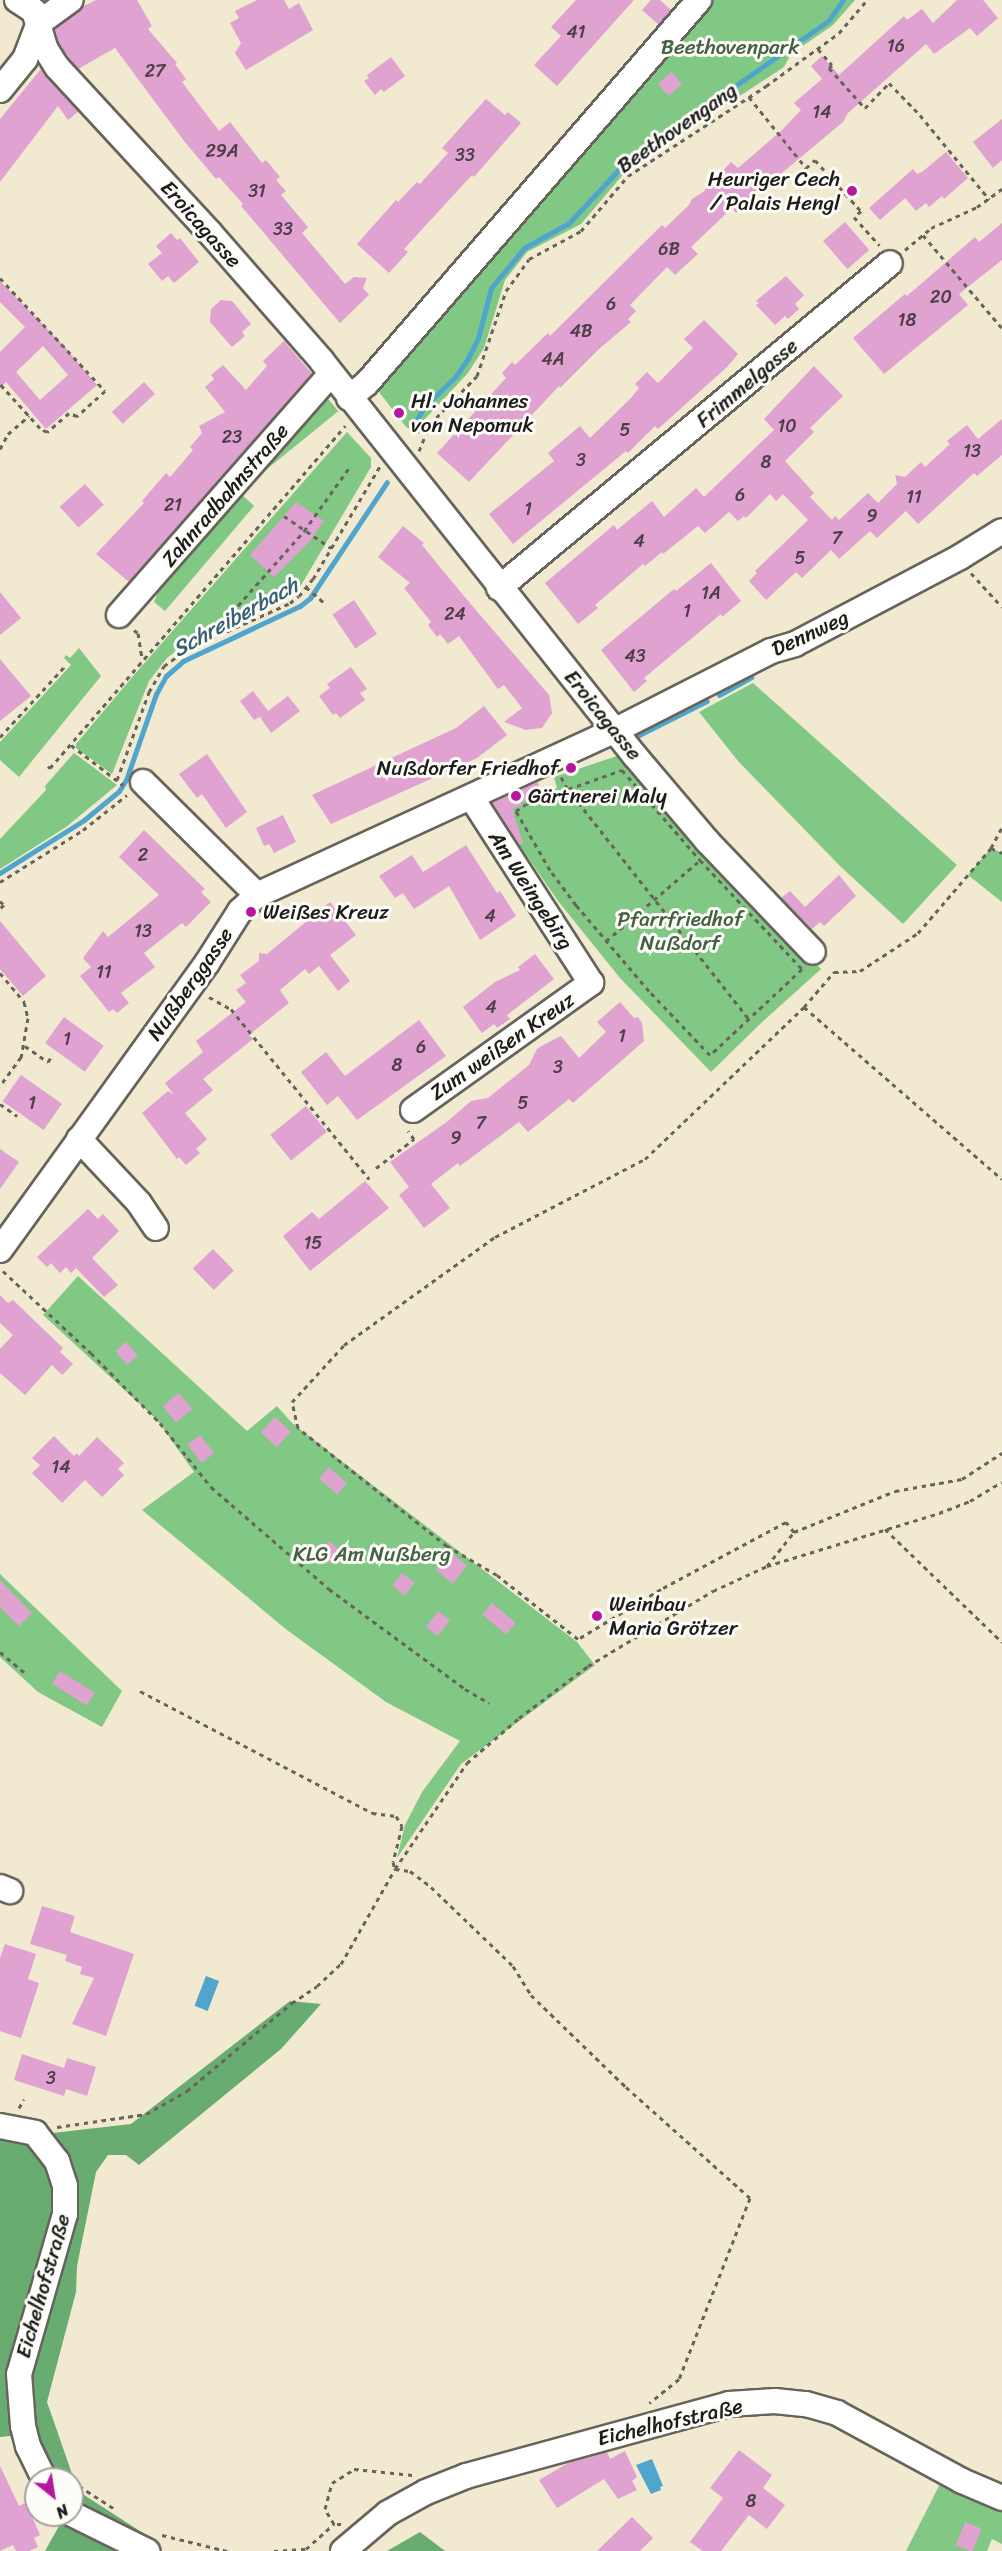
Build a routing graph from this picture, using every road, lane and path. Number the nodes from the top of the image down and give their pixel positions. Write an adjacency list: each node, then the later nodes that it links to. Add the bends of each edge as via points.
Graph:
1 (17, 0): 5 (street, Eroicagasse, via 34,11)
2 (71, 0): 5 (street)
3 (699, 0): 17 (street, via 367,383)
4 (867, 0): 6 (path, Beethovengang, via 838,33)
5 (39, 23): 7 (street, via 25,59); 15 (street, Eroicagasse, via 45,48 57,67 210,232)
6 (818, 48): 8 (path, Beethovengang); 10 (path, via 832,65 829,68 865,108 889,84)
7 (0, 90)
8 (748, 97): 12 (path, via 806,168 815,160 861,211 854,217); 22 (path, Beethovengang, via 628,176 580,231 529,259 506,291 477,376 430,424 418,454)
9 (1002, 189): 10 (path)
10 (989, 198): 11 (path)
11 (923, 235): 12 (path); 14 (path)
12 (891, 262): 28 (street, Frimmelgasse)
13 (0, 278): 18 (path, via 105,391 77,416 69,413 47,432)
14 (1002, 328)
15 (331, 374): 17 (street, Eroicagasse); 32 (street, Zahnradbahnstraße)
16 (0, 384): 18 (path)
17 (354, 404): 20 (street, Eroicagasse); 34 (path)
18 (29, 416): 19 (path, via 8,434)
19 (0, 449)
20 (390, 449): 22 (street, Eroicagasse); 26 (path)
21 (349, 468): 24 (path)
22 (405, 468): 28 (street, Eroicagasse)
23 (284, 516): 24 (path)
24 (304, 531): 26 (path); 33 (path)
25 (1002, 531): 27 (street, Dennweg)
26 (331, 548): 29 (path)
27 (960, 557): 31 (path, via 977,582); 36 (street, Dennweg, via 795,644 771,651)
28 (499, 588): 36 (street, Eroicagasse)
29 (308, 589): 30 (path); 38 (path, via 290,603 186,650 164,666 149,692 118,781)
30 (323, 602)
31 (1002, 607)
32 (119, 615): 34 (path, via 138,633)
33 (226, 619)
34 (142, 659): 38 (path)
35 (66, 665): 37 (path)
36 (616, 730): 39 (street, Nußberggasse); 55 (street, Eroicagasse)
37 (0, 737)
38 (70, 744): 40 (path)
39 (553, 759): 43 (path); 44 (street, Nußberggasse)
40 (48, 766)
41 (622, 770): 43 (path)
42 (137, 787): 49 (path, via 83,830); 50 (street)
43 (567, 788): 51 (path); 54 (path, via 516,811 550,870)
44 (471, 797): 50 (street, Nußberggasse); 57 (street, Am Weingebirg)
45 (1002, 827): 46 (path)
46 (991, 848): 47 (path); 59 (path, via 918,933 860,971 834,972)
47 (1002, 853)
48 (700, 860): 51 (path)
49 (0, 882)
50 (257, 895): 67 (street, Nußberggasse, via 240,911 207,963)
51 (655, 900): 54 (path); 60 (path)
52 (0, 901): 53 (path, via 4,905)
53 (0, 908)
54 (606, 941): 60 (path, via 710,1055)
55 (807, 960): 60 (path)
56 (0, 973): 61 (path, via 27,1009)
57 (591, 983): 65 (street, Zum weißen Kreuz)
58 (205, 996): 69 (path, via 231,1009)
59 (804, 1007): 70 (path); 77 (path, via 645,1159 495,1237 344,1345 292,1402 298,1428 447,1546 497,1575 578,1639 769,1529 786,1522)
60 (748, 1018)
61 (24, 1046): 62 (path, via 48,1062); 63 (path, via 21,1057)
62 (53, 1054)
63 (0, 1084)
64 (0, 1104): 66 (path)
65 (412, 1110): 68 (path, via 419,1120 407,1129 414,1139)
66 (16, 1116)
67 (79, 1139): 71 (street, via 139,1203); 72 (street, Nußberggasse)
68 (376, 1168)
69 (369, 1179)
70 (1002, 1179)
71 (156, 1228)
72 (1, 1244)
73 (0, 1268): 83 (path, via 157,1420 211,1487 329,1589)
74 (1002, 1453): 77 (path, via 962,1479 894,1491)
75 (1002, 1482): 76 (path, via 960,1505)
76 (885, 1529): 78 (path); 79 (path)
77 (794, 1532): 78 (path)
78 (767, 1566): 84 (path, via 713,1591 588,1666 519,1718 467,1763)
79 (1002, 1642)
80 (0, 1652): 81 (path)
81 (26, 1674)
82 (140, 1691): 84 (path, via 372,1813 396,1816 402,1826 393,1862)
83 (489, 1703)
84 (395, 1869): 86 (path, via 340,1964 187,2091 146,2114 70,2123); 87 (path, via 410,1871 430,1887 513,1966 531,1995 750,2198 679,2379 634,2415)
85 (0, 2126): 86 (street)
86 (35, 2133): 88 (street, Eichelhofstraße, via 57,2161 66,2202 19,2374 23,2426)
87 (629, 2430): 90 (street, Eichelhofstraße, via 729,2404 806,2404 837,2413 962,2481); 97 (street, Eichelhofstraße, via 466,2476 426,2492 374,2522)
88 (38, 2467)
89 (84, 2489): 91 (path)
90 (1002, 2498)
91 (118, 2512)
92 (84, 2518): 94 (street)
93 (334, 2524): 96 (path, via 306,2549)
94 (153, 2543): 95 (path)
95 (227, 2551)
96 (274, 2551)
97 (343, 2551)

